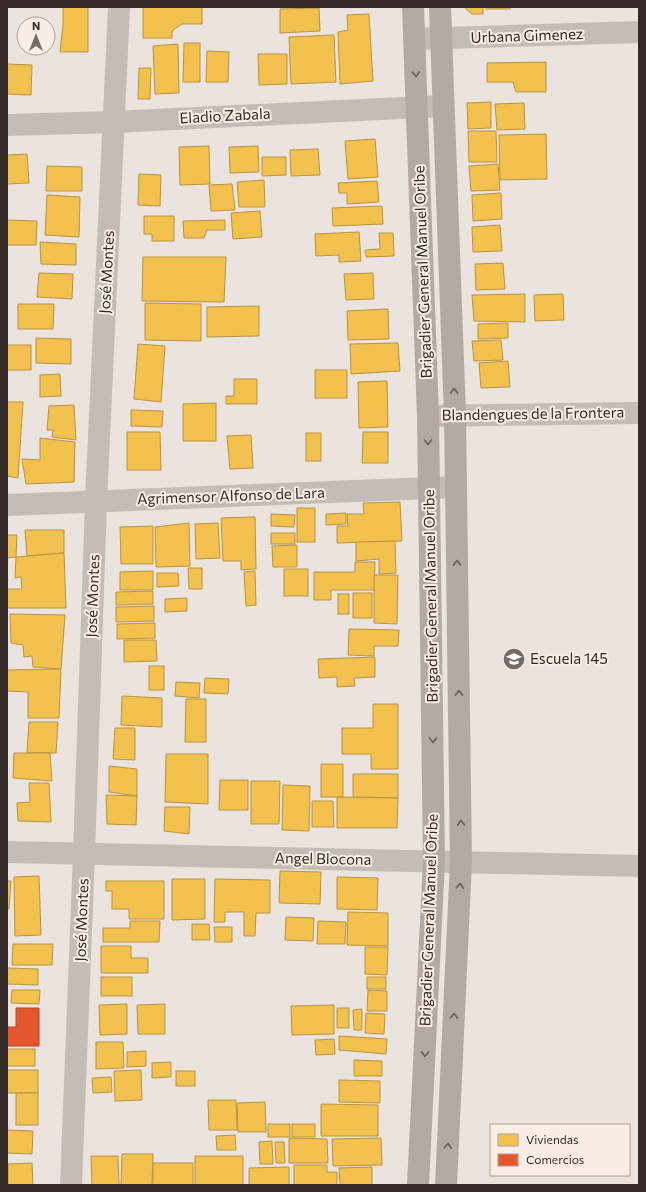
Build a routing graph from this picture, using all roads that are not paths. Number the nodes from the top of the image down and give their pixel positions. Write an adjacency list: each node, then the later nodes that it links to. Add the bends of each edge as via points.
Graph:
1 (119, 7): 9 (street, José Montes)
2 (413, 7): 6 (main road, Brigadier General Manuel Oribe)
3 (440, 7): 5 (main road, Brigadier General Manuel Oribe)
4 (639, 32): 5 (street, Urbana Gimenez)
5 (441, 38): 6 (street, Urbana Gimenez); 8 (main road, Brigadier General Manuel Oribe)
6 (414, 39): 7 (main road, Brigadier General Manuel Oribe, one-way to 7)
7 (417, 106): 8 (street, Eladio Zabala); 9 (street, Eladio Zabala); 13 (main road, Brigadier General Manuel Oribe)
8 (443, 106): 12 (main road, Brigadier General Manuel Oribe, one-way to 8)
9 (114, 122): 10 (street, Eladio Zabala); 16 (street, José Montes)
10 (7, 125)
11 (639, 413): 12 (street, Blandengues de la Frontera)
12 (455, 415): 13 (street, Blandengues de la Frontera); 14 (main road, Brigadier General Manuel Oribe)
13 (428, 416): 15 (main road, Brigadier General Manuel Oribe, one-way to 15)
14 (456, 487): 15 (street, Agrimensor Alfonso de Lara); 21 (main road, Brigadier General Manuel Oribe, one-way to 14)
15 (429, 488): 16 (street, Agrimensor Alfonso de Lara); 20 (main road, Brigadier General Manuel Oribe, one-way to 20)
16 (96, 501): 17 (street, Agrimensor Alfonso de Lara); 19 (street, José Montes)
17 (7, 505)
18 (7, 852): 19 (street, Angel Blocona)
19 (84, 854): 20 (street, Angel Blocona); 23 (street, José Montes)
20 (434, 861): 21 (street, Angel Blocona); 24 (main road, Brigadier General Manuel Oribe, one-way to 24)
21 (461, 862): 22 (street, Angel Blocona); 25 (main road, Brigadier General Manuel Oribe, one-way to 21)
22 (639, 866)
23 (71, 1185)
24 (418, 1185)
25 (446, 1185)

